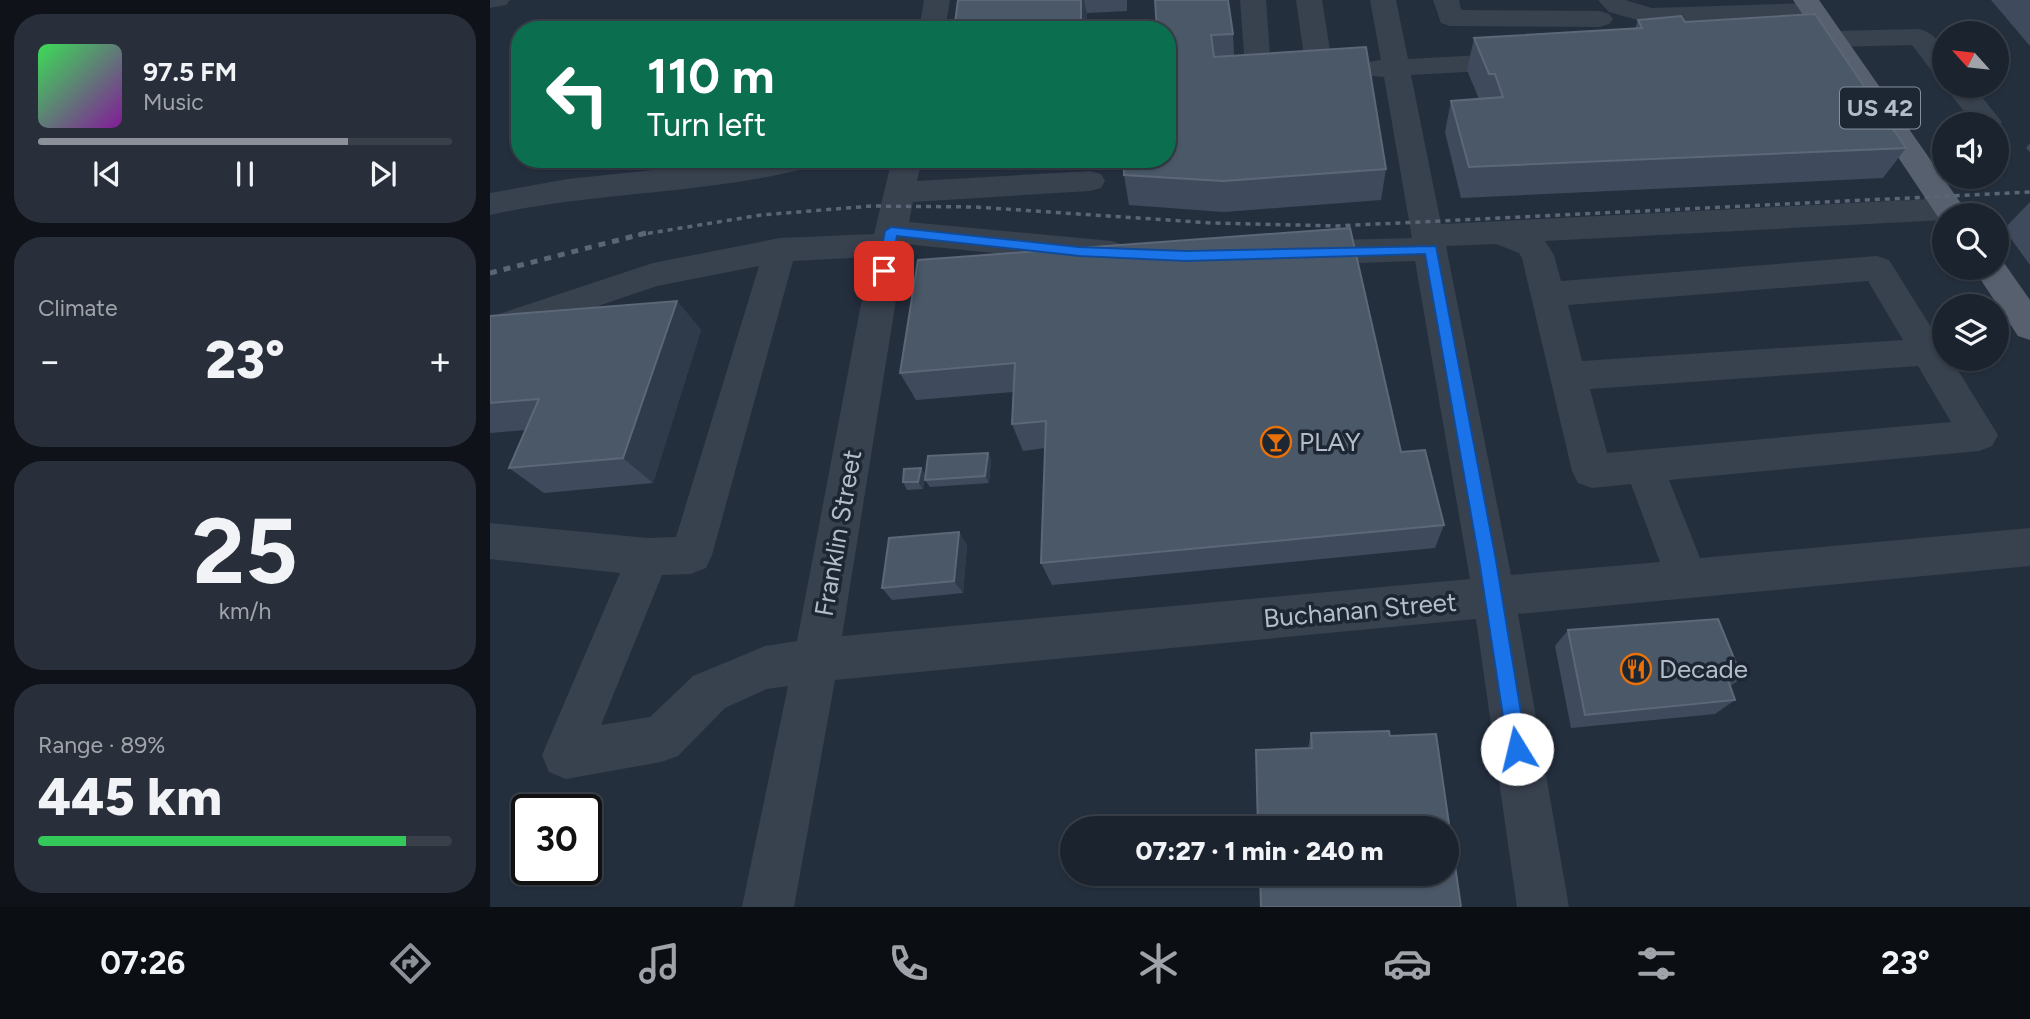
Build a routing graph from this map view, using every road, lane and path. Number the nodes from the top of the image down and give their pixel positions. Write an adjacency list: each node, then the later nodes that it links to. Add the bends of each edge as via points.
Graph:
1 (490, 0): 2 (street)
2 (497, 0)
3 (937, 0): 9 (street)
4 (1253, 0): 15 (street, via 1257,54 1264,66 1282,71)
5 (1309, 0): 15 (street)
6 (1383, 0): 16 (street)
7 (1446, 0): 8 (street, via 1450,18)
8 (1601, 6): 10 (street, via 1651,16); 12 (street)
9 (934, 21)
10 (1820, 21): 11 (street); 13 (street, via 1919,37); 22 (main road, US 42)
11 (1650, 41)
12 (1612, 45)
13 (1932, 53)
14 (1543, 59): 16 (street)
15 (1320, 69): 16 (street)
16 (1397, 69): 27 (street)
17 (1968, 98): 18 (street)
18 (1980, 112)
19 (758, 168): 23 (street, via 531,193)
20 (904, 176): 21 (street); 26 (street, Franklin Street)
21 (1090, 181)
22 (1945, 203)
23 (490, 204)
24 (1932, 213): 25 (street)
25 (1499, 232): 27 (street); 32 (street, via 1530,246 1538,255)
26 (890, 238): 28 (street); 29 (street); 43 (street, Franklin Street)
27 (1430, 242): 30 (street); 42 (street)
28 (780, 250): 34 (street, via 653,275); 40 (street, via 691,555)
29 (1146, 254)
30 (1271, 255)
31 (1998, 280): 33 (main road)
32 (1549, 294): 35 (street, via 1877,268); 36 (street)
33 (2030, 327)
34 (490, 330)
35 (1928, 352): 36 (street); 37 (street, via 1979,435)
36 (1569, 376): 37 (street, via 1592,471)
37 (1644, 466): 41 (street)
38 (490, 541): 40 (street)
39 (2030, 547): 41 (street, Buchanan Street)
40 (648, 557): 43 (street, Buchanan Street, via 566,755 661,739 709,692 765,668)
41 (1687, 579): 42 (street, Buchanan Street)
42 (1494, 598): 43 (street, Buchanan Street); 45 (street)
43 (816, 660): 44 (street, Franklin Street)
44 (768, 907)
45 (1543, 907)

